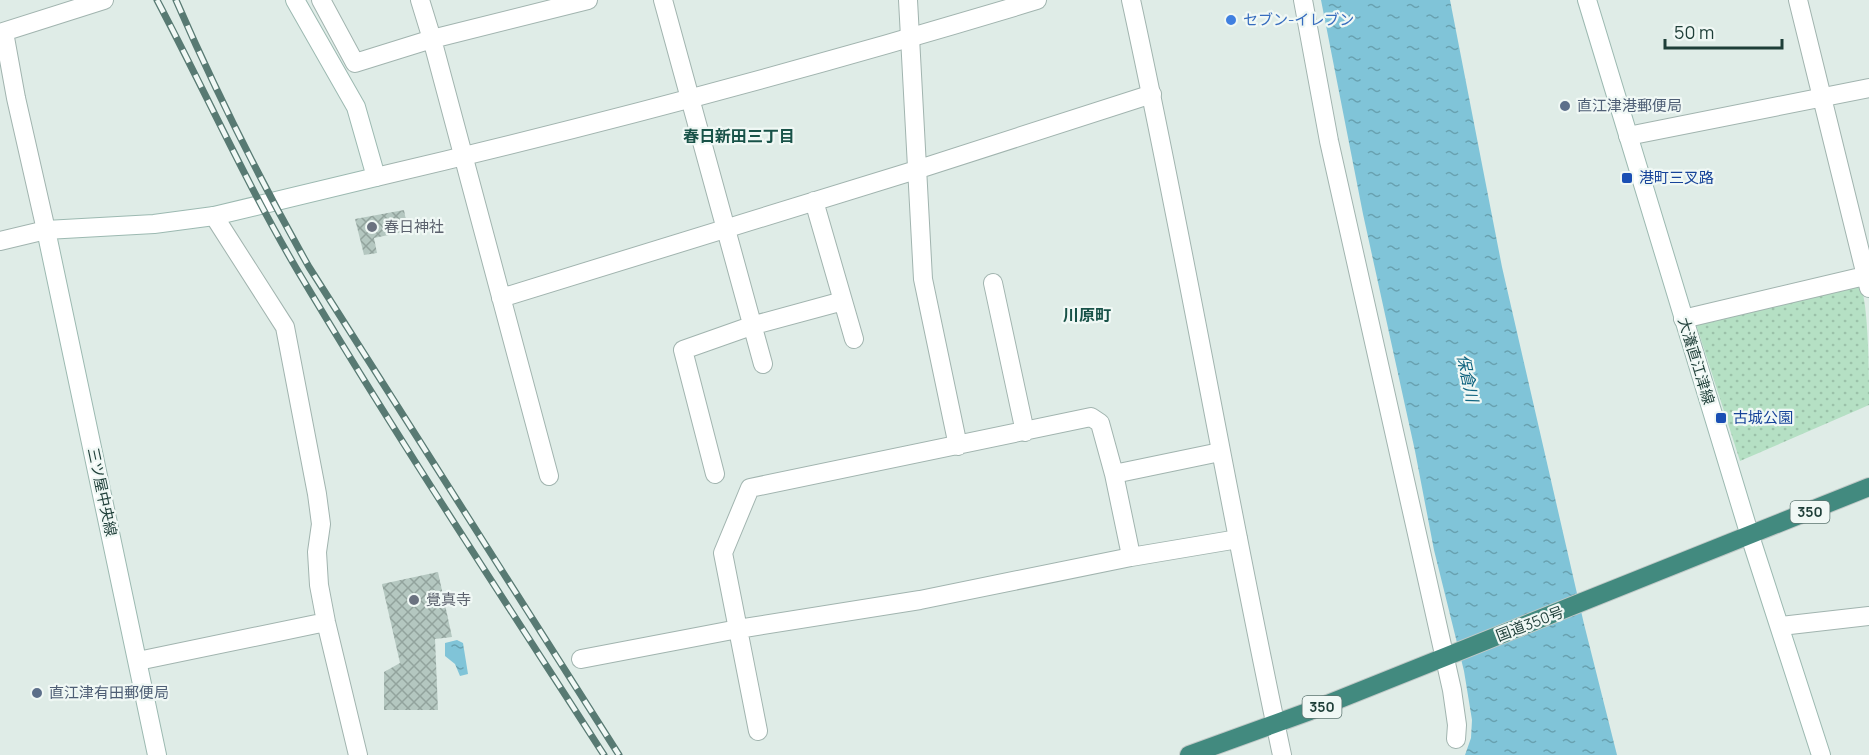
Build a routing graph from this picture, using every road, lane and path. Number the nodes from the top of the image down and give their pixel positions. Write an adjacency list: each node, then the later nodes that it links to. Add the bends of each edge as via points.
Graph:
1 (104, 0): 13 (street)
2 (296, 0): 23 (street, via 356,107)
3 (321, 0): 14 (street, via 355,63)
4 (420, 0): 14 (street)
5 (588, 0): 14 (street)
6 (663, 0): 19 (street)
7 (908, 0): 15 (street)
8 (1037, 0): 15 (street)
9 (1131, 0): 17 (street)
10 (1303, 0): 51 (street, via 1329,141)
11 (1587, 0): 20 (street, 大瀁直江津線)
12 (1798, 0): 18 (street)
13 (2, 32): 27 (street, 三ツ屋中央線)
14 (432, 39): 21 (street)
15 (910, 39): 19 (street); 22 (street)
16 (1869, 88): 18 (street)
17 (1152, 94): 22 (street); 39 (street)
18 (1822, 96): 20 (street); 29 (street)
19 (691, 98): 21 (street); 26 (street)
20 (1628, 136): 33 (street, 大瀁直江津線)
21 (464, 156): 23 (street); 31 (street)
22 (916, 170): 24 (street); 38 (street, via 923,279)
23 (376, 177): 25 (street)
24 (814, 201): 26 (street); 32 (street)
25 (214, 216): 27 (street); 48 (street, via 285,327 317,494 321,524 317,552)
26 (726, 228): 31 (street); 34 (street)
27 (46, 230): 28 (street); 53 (street, 三ツ屋中央線)
28 (0, 241)
29 (1868, 280): 33 (street)
30 (993, 283): 37 (street)
31 (501, 298): 42 (street)
32 (843, 301): 34 (street); 35 (street)
33 (1683, 319): 44 (street, 大瀁直江津線)
34 (751, 326): 36 (street); 40 (street, via 682,350)
35 (854, 339)
36 (763, 364)
37 (1025, 432): 38 (street); 41 (street, via 1091,417 1100,423)
38 (958, 446): 50 (street, via 750,488 723,553)
39 (1220, 452): 41 (street); 45 (street)
40 (715, 474)
41 (1114, 474): 46 (street)
42 (549, 476)
43 (1869, 487): 44 (highway, 国道350号 / 350)
44 (1750, 536): 49 (street, 大瀁直江津線); 51 (highway, 国道350号 / 350)
45 (1238, 539): 46 (street); 54 (street)
46 (1131, 557): 50 (street, via 920,600)
47 (1869, 616): 49 (street)
48 (326, 622): 53 (street); 58 (street)
49 (1781, 626): 61 (street, 大瀁直江津線)
50 (738, 629): 52 (street); 55 (street)
51 (1449, 655): 54 (highway, 国道350号 / 350); 56 (street)
52 (581, 659)
53 (138, 661): 57 (street, 三ツ屋中央線)
54 (1275, 724): 59 (highway, 国道350号 / 350); 60 (street)
55 (758, 731)
56 (1456, 739)
57 (158, 755)
58 (358, 755)
59 (1189, 755)
60 (1282, 755)
61 (1821, 755)

